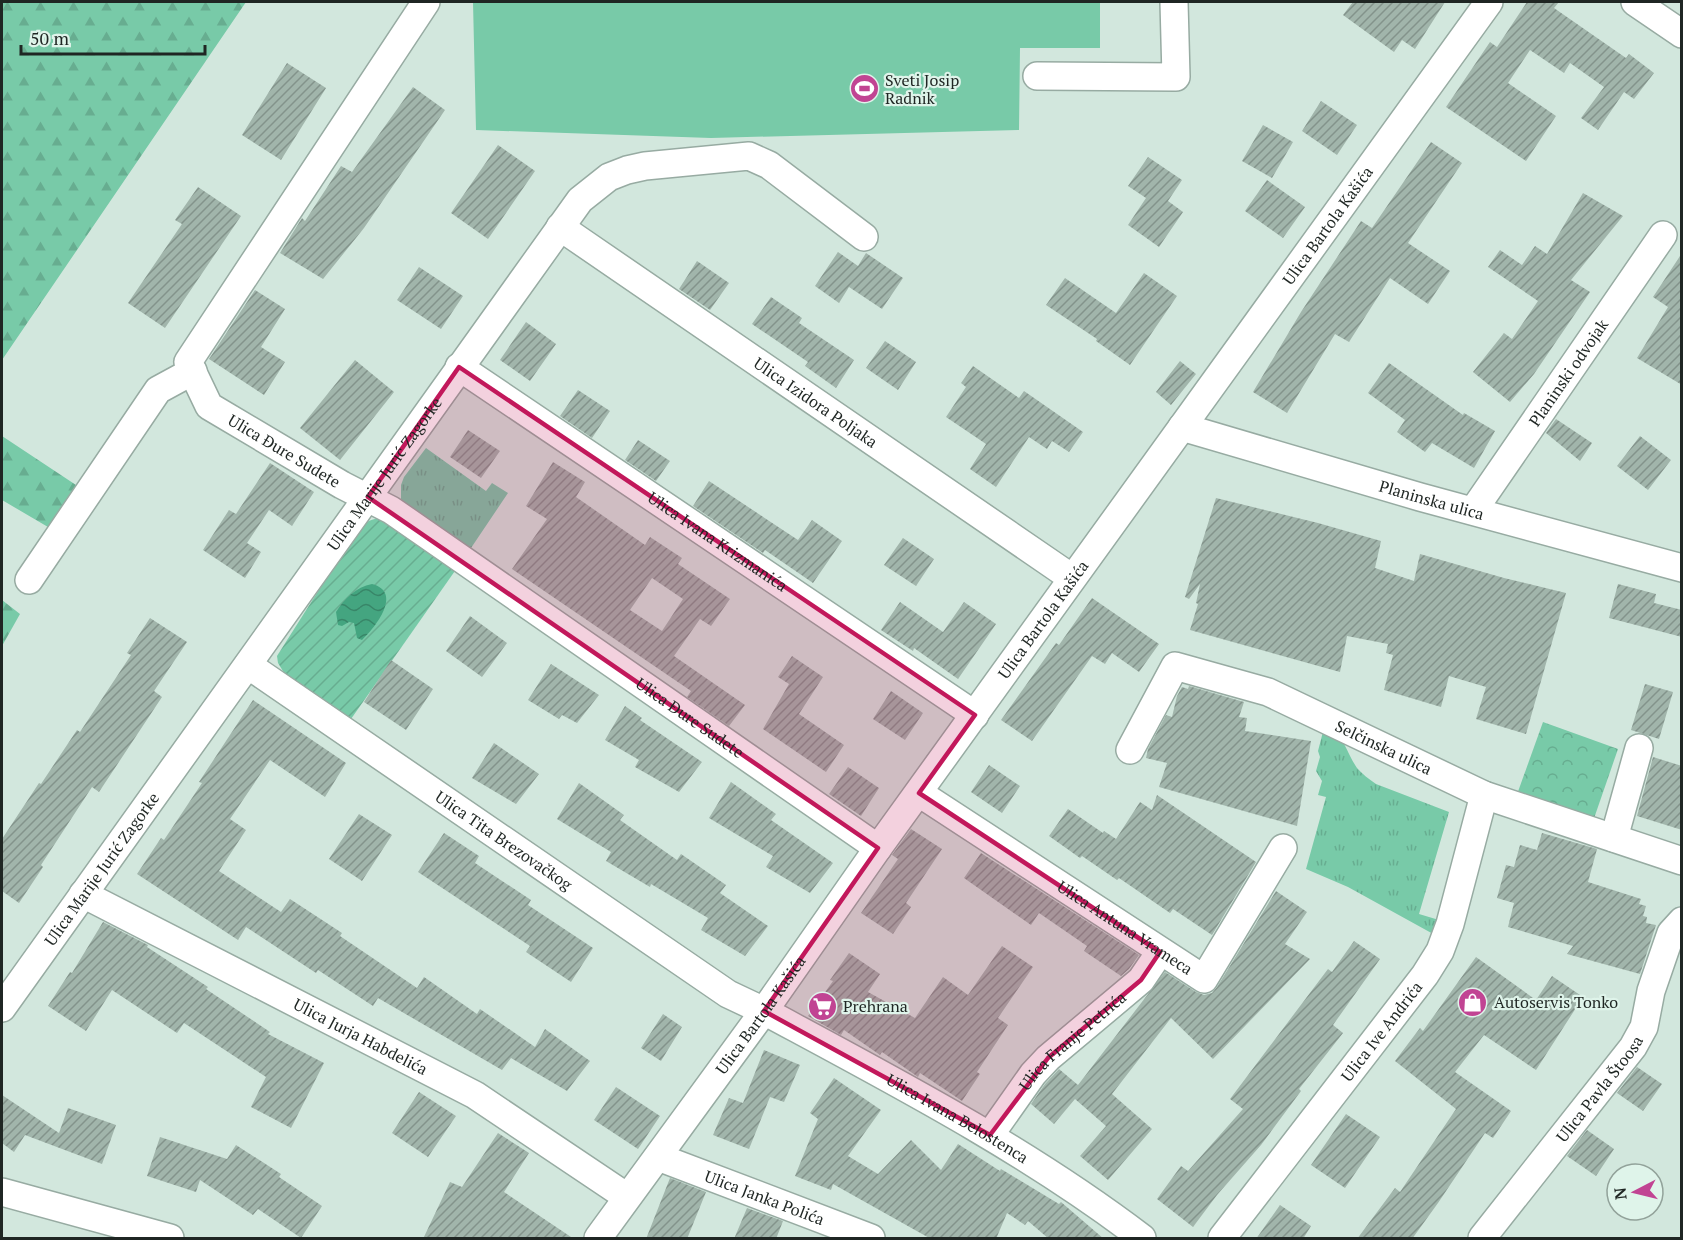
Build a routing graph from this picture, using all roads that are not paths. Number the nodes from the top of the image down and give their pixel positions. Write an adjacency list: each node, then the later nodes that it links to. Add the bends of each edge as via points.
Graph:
1 (426, 2): 11 (street, via 188,362)
2 (1174, 2): 6 (street, via 1176,76)
3 (1489, 2): 12 (street, Ulica Bartola Kašića)
4 (1635, 2): 5 (street)
5 (1682, 34)
6 (1037, 76)
7 (560, 227): 9 (street, Ulica Marije Jurić Zagorke, via 580,200 609,177 627,170 749,156 769,165); 10 (street, Ulica Marije Jurić Zagorke); 16 (street, Ulica Izidora Poljaka)
8 (1663, 235): 14 (street, Planinski odvojak)
9 (864, 237)
10 (459, 367): 13 (street, Ulica Marije Jurić Zagorke); 19 (street, Ulica Ivana Krizmanića)
11 (193, 371): 13 (street, Ulica Đure Sudete, via 209,406); 17 (street, via 158,390)
12 (1182, 427): 14 (street, Planinska ulica); 16 (street, Ulica Bartola Kašića)
13 (368, 497): 18 (street, Ulica Marije Jurić Zagorke); 25 (street, Ulica Đure Sudete, via 401,516)
14 (1473, 510): 15 (street, Planinska ulica)
15 (1682, 568)
16 (1072, 578): 19 (street, Ulica Bartola Kašića)
17 (29, 580)
18 (248, 665): 28 (street, Ulica Marije Jurić Zagorke); 32 (street, Ulica Tita Brezovačkog, via 728,994)
19 (975, 715): 22 (street, Ulica Bartola Kašića)
20 (1640, 748): 24 (street)
21 (1130, 750): 23 (street, Selčinska ulica, via 1175,666 1268,692)
22 (918, 793): 25 (street, Ulica Bartola Kašića); 30 (street, Ulica Antuna Vrameca)
23 (1484, 795): 24 (street, Selčinska ulica); 41 (street, Ulica Ive Andrića, via 1440,951)
24 (1614, 838): 27 (street, Selčinska ulica)
25 (878, 848): 32 (street, Ulica Bartola Kašića)
26 (1283, 848): 30 (street, Ulica Antuna Vrameca, via 1204,979)
27 (1682, 861)
28 (83, 894): 31 (street, Ulica Marije Jurić Zagorke); 36 (street, Ulica Jurja Habdelića, via 475,1095)
29 (1682, 921): 42 (street, Ulica Pavla Štoosa, via 1671,933 1651,991 1644,1027 1633,1047)
30 (1160, 951): 33 (street, Ulica Franje Petrića, via 1141,980 1033,1074)
31 (2, 1008)
32 (764, 1011): 33 (street, Ulica Ivana Belostenca); 34 (street, Ulica Bartola Kašića)
33 (990, 1135): 40 (street, Ulica Ivana Belostenca, via 1093,1201)
34 (658, 1157): 36 (street, Ulica Bartola Kašića); 39 (street, Ulica Janka Polića)
35 (2, 1192): 37 (street)
36 (627, 1197): 38 (street, Ulica Bartola Kašića)
37 (170, 1239)
38 (598, 1239)
39 (871, 1239)
40 (1142, 1239)
41 (1222, 1239)
42 (1482, 1239)

